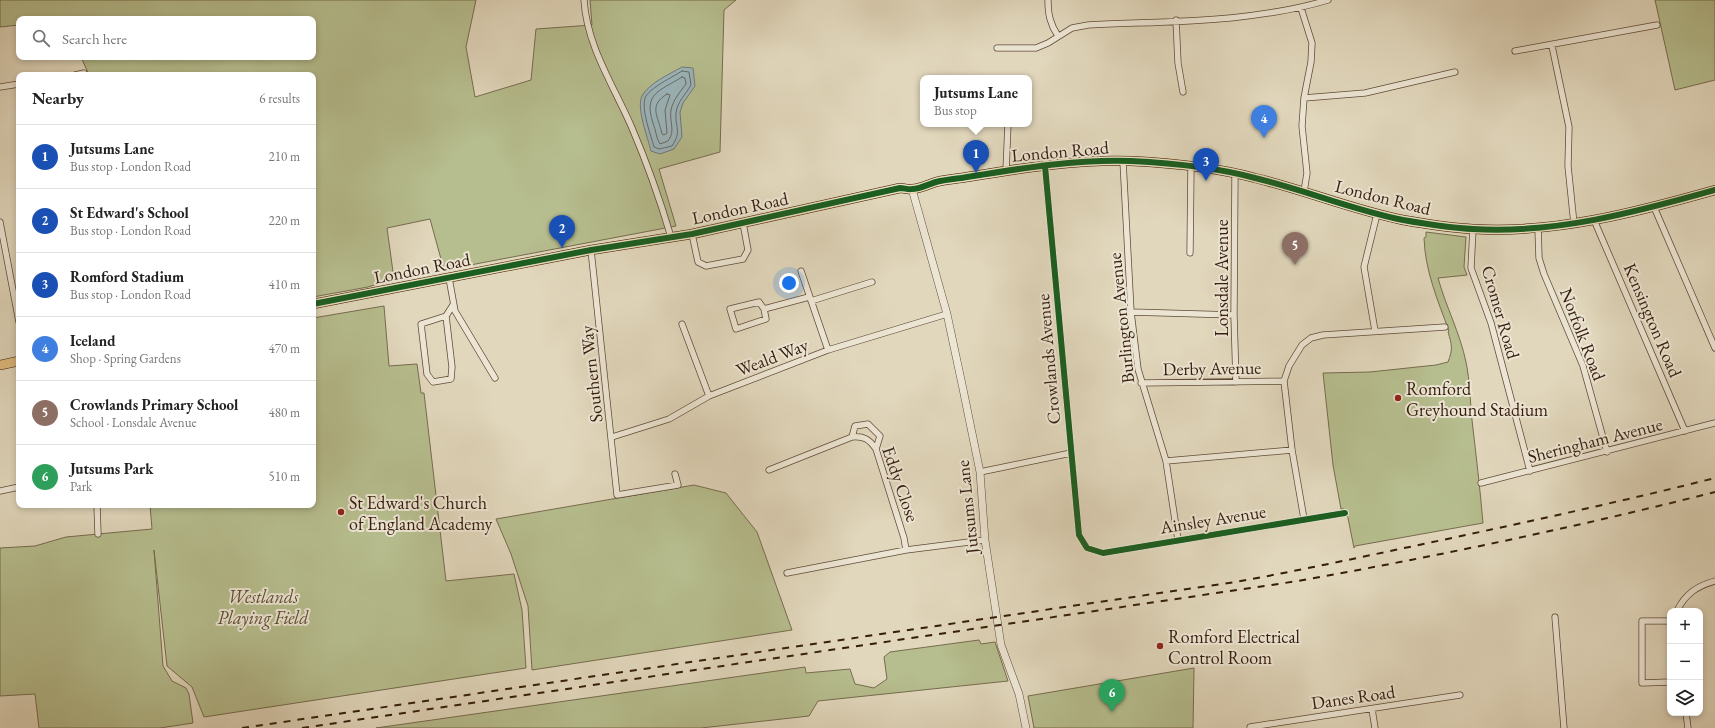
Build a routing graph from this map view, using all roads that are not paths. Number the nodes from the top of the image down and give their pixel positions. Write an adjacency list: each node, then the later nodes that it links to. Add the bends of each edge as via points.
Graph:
1 (584, 0): 34 (street, via 585,17 591,39 632,128 661,202)
2 (1048, 0): 7 (street, via 1052,27)
3 (1328, 0): 4 (street)
4 (1301, 8): 5 (street, via 1244,16); 15 (street, via 1312,43)
5 (1176, 20): 7 (street, via 1088,25 1072,28); 14 (street, via 1178,63)
6 (1657, 25): 8 (street)
7 (1058, 36): 9 (street, via 1036,48)
8 (1552, 46): 10 (street); 30 (street, via 1569,127 1568,166)
9 (997, 48)
10 (1516, 51)
11 (1455, 72): 15 (street, via 1365,93)
12 (16, 84): 13 (street)
13 (0, 87)
14 (1183, 92)
15 (1304, 98): 24 (street, via 1302,126 1307,173)
16 (1008, 127): 20 (street)
17 (1123, 161): 18 (main road, London Road); 19 (main road, London Road); 45 (street, Burlington Avenue)
18 (1045, 166): 20 (main road, London Road); 69 (street, Crowlands Avenue)
19 (1191, 167): 21 (main road, London Road); 36 (street)
20 (1006, 171): 22 (main road, London Road, via 938,181)
21 (1235, 173): 24 (main road, London Road); 47 (street, Lonsdale Avenue)
22 (912, 190): 29 (main road, London Road, via 900,188); 46 (street, Jutsums Lane)
23 (1715, 190): 25 (main road, London Road)
24 (1304, 192): 26 (main road, London Road)
25 (1654, 207): 27 (main road, London Road); 52 (street)
26 (1377, 214): 32 (main road, London Road); 51 (street, via 1364,267)
27 (1594, 220): 30 (main road, London Road); 63 (street, Kensington Road)
28 (0, 222): 43 (street)
29 (743, 223): 33 (main road, London Road); 33 (street, via 748,250 743,259 706,266 698,262)
30 (1574, 224): 31 (main road, London Road)
31 (1538, 227): 32 (main road, London Road); 68 (street, Norfolk Road, via 1539,258 1583,366)
32 (1473, 229): 72 (street, Cromer Road, via 1471,268 1491,323)
33 (692, 234): 34 (main road, London Road)
34 (671, 237): 35 (main road, London Road)
35 (591, 250): 38 (main road, London Road); 64 (street, Southern Way)
36 (1190, 253)
37 (801, 271): 40 (street)
38 (450, 278): 41 (main road, London Road); 42 (street)
39 (872, 282): 40 (street)
40 (810, 299): 44 (street); 54 (street)
41 (316, 303)
42 (453, 305): 48 (street); 57 (street)
43 (16, 306)
44 (764, 308): 44 (street, via 766,319 736,329 730,308 759,302)
45 (1131, 312): 47 (street); 60 (street, Burlington Avenue)
46 (947, 314): 54 (street, Weald Way); 73 (street, Jutsums Lane)
47 (1234, 315): 59 (street, Lonsdale Avenue)
48 (446, 316): 48 (street, via 451,379 433,382 427,374 421,324)
49 (682, 324): 61 (street)
50 (1445, 327): 51 (street)
51 (1375, 331): 58 (street, via 1311,338 1302,345)
52 (1713, 338): 53 (street)
53 (1715, 348)
54 (828, 350): 61 (street, Weald Way)
55 (16, 362): 56 (main road)
56 (0, 365)
57 (495, 378)
58 (1284, 381): 59 (street, Derby Avenue); 67 (street)
59 (1236, 382): 60 (street, Derby Avenue)
60 (1141, 383): 70 (street, Burlington Avenue)
61 (709, 396): 64 (street, Weald Way, via 669,419)
62 (1715, 423): 63 (street, Sheringham Avenue)
63 (1685, 431): 68 (street, Sheringham Avenue)
64 (612, 437): 74 (street, Southern Way, via 618,496 678,485)
65 (852, 437): 66 (street, Eddy Close, via 861,436 870,440); 66 (street, via 855,426 868,424 880,436); 71 (street)
66 (876, 449): 85 (street, Eddy Close)
67 (1292, 450): 70 (street); 80 (street)
68 (1607, 452): 72 (street, Sheringham Avenue)
69 (1071, 453): 73 (street); 84 (street, Crowlands Avenue, via 1079,535)
70 (1166, 461): 83 (street, Burlington Avenue)
71 (769, 470)
72 (1530, 471): 75 (street, Sheringham Avenue)
73 (980, 472): 82 (street, Jutsums Lane)
74 (675, 474)
75 (1481, 483)
76 (16, 488): 77 (street)
77 (0, 492)
78 (97, 508): 81 (street)
79 (1345, 513): 80 (street, Ainsley Avenue)
80 (1304, 520): 83 (street, Ainsley Avenue)
81 (98, 534)
82 (985, 540): 85 (street); 96 (street, Jutsums Lane, via 1001,645 1019,694)
83 (1178, 540): 84 (street, Ainsley Avenue, via 1103,553)
84 (1087, 548)
85 (906, 550): 86 (street)
86 (787, 573)
87 (1715, 582): 88 (street, via 1690,592)
88 (1679, 608)
89 (1555, 617): 98 (street)
90 (1667, 621): 91 (street, via 1642,621 1640,659 1642,683)
91 (1667, 682)
92 (1460, 695): 93 (street, Danes Road)
93 (1372, 709): 95 (street, Danes Road); 97 (street)
94 (1686, 716): 99 (street)
95 (1250, 727)
96 (1026, 728)
97 (1375, 728)
98 (1564, 728)
99 (1688, 728)

